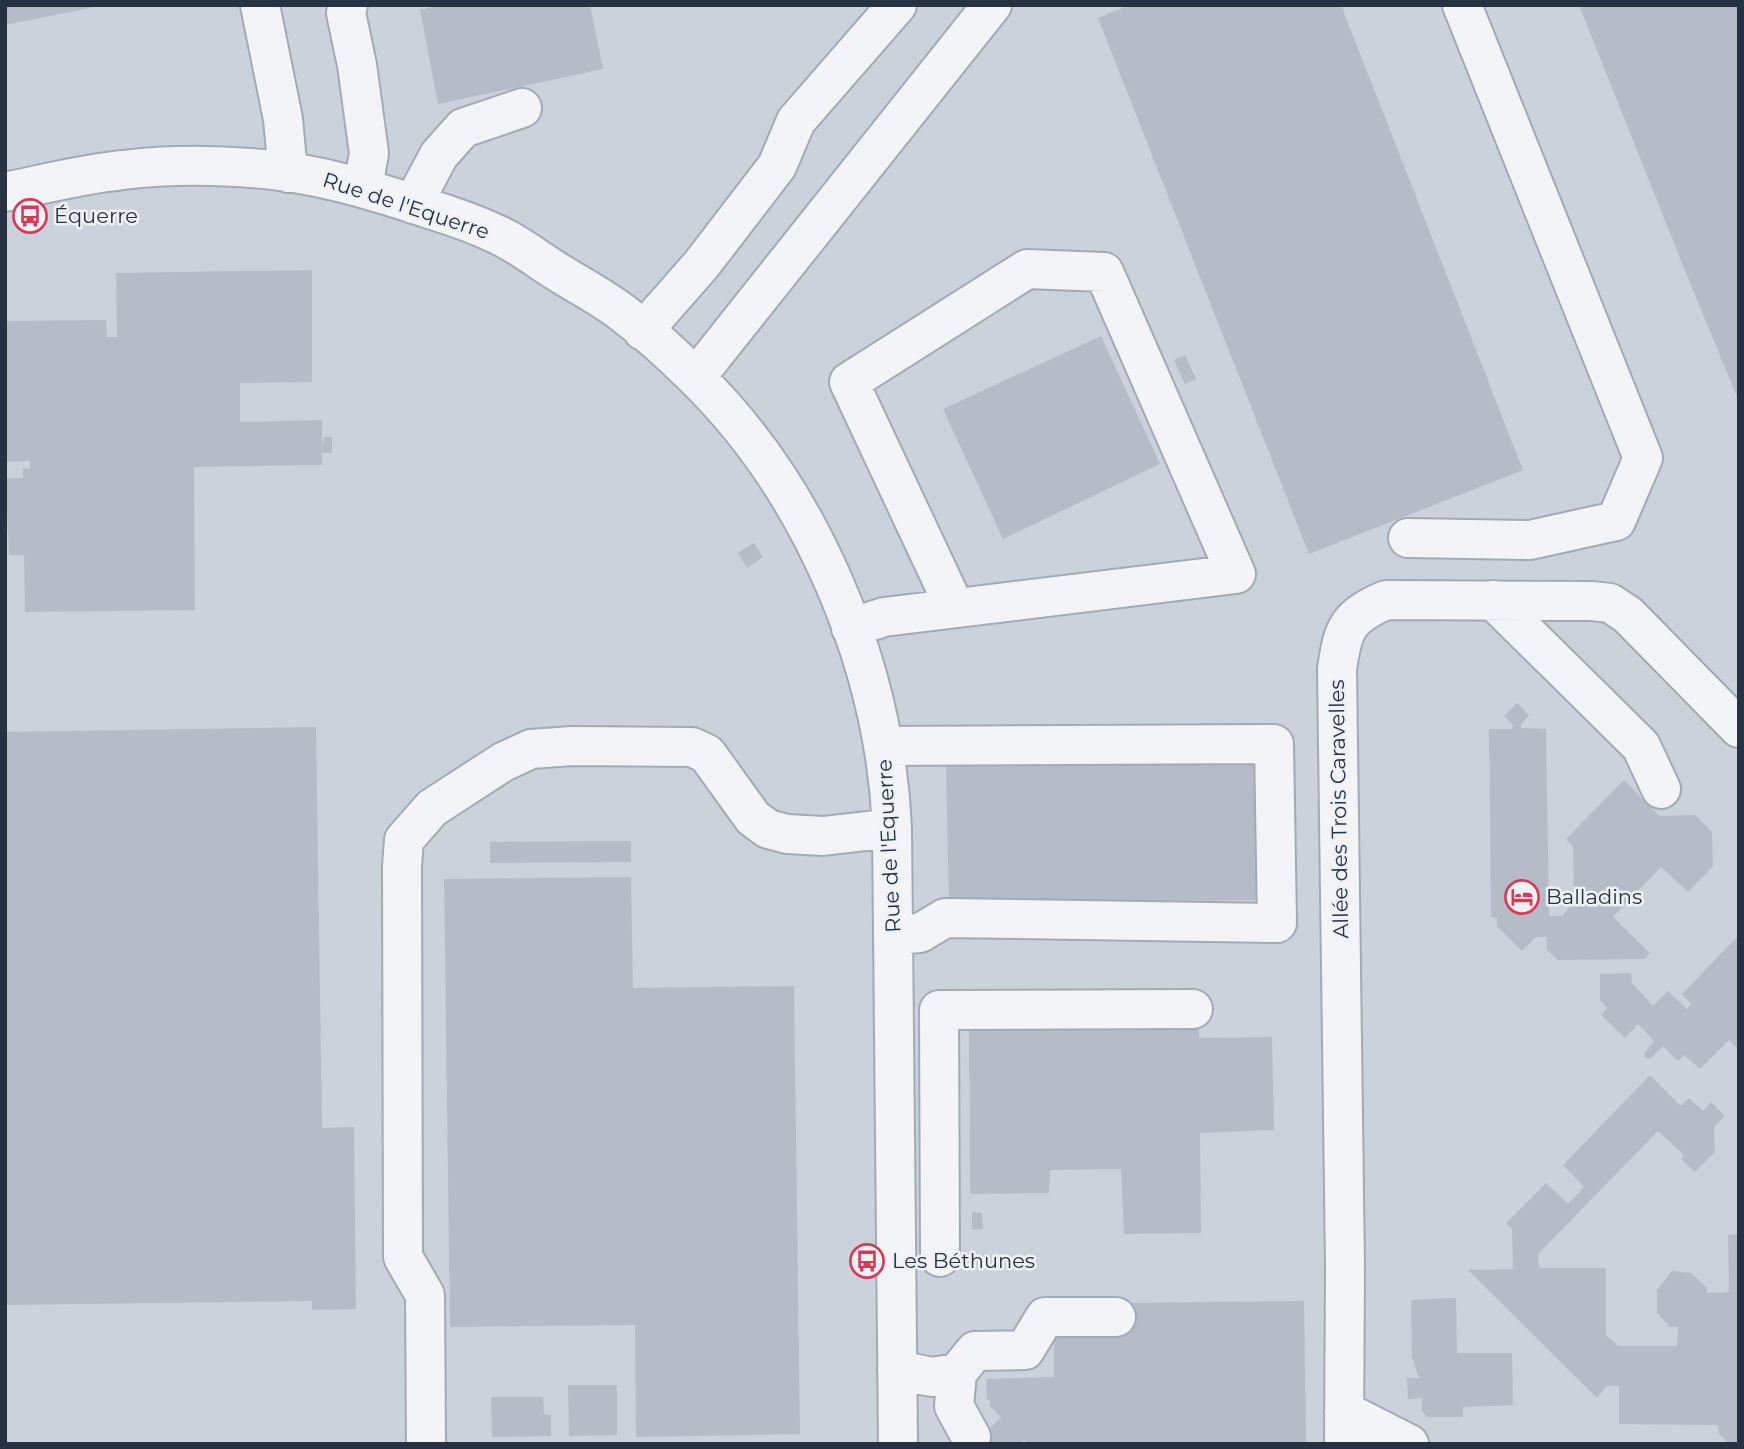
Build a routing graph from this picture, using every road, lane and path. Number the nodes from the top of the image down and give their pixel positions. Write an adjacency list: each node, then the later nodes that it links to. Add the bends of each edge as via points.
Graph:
1 (260, 5): 7 (street, via 283,119)
2 (348, 5): 8 (street, via 369,153)
3 (897, 5): 11 (street, via 796,121 777,166)
4 (992, 5): 12 (street)
5 (1462, 5): 13 (street, via 1643,458 1616,522 1530,540)
6 (522, 108): 10 (street, via 463,128 439,155)
7 (288, 173): 8 (street, Rue de l'Equerre); 9 (street, Rue de l'Equerre, via 175,166 121,170)
8 (363, 188): 10 (street, Rue de l'Equerre)
9 (5, 192)
10 (413, 204): 11 (street, Rue de l'Equerre, via 507,239)
11 (643, 331): 12 (street, Rue de l'Equerre)
12 (696, 377): 16 (street, Rue de l'Equerre, via 753,443 797,510)
13 (1408, 538)
14 (1493, 600): 17 (street, Allée des Trois Caravelles, via 1610,603 1628,615); 19 (street, via 1641,746); 27 (street, Allée des Trois Caravelles, via 1386,600 1356,616 1340,647)
15 (956, 608): 15 (street, via 1236,574 1104,272 1027,269 849,382); 16 (street, via 884,617)
16 (851, 628): 18 (street, Rue de l'Equerre)
17 (1739, 728)
18 (884, 746): 20 (street, Rue de l'Equerre); 21 (street, via 1274,744 1277,923 946,918 920,933)
19 (1661, 789)
20 (892, 828): 21 (street, Rue de l'Equerre); 29 (street, via 823,836 787,834 752,818 707,754 692,747 572,746 531,749 503,762 432,808 404,840 403,1257 425,1295)
21 (893, 935): 25 (street, Rue de l'Equerre)
22 (1193, 1009): 23 (street, via 939,1010)
23 (940, 1257)
24 (1116, 1317): 26 (street, via 1045,1317 1025,1350 975,1351)
25 (897, 1370): 26 (street, via 932,1377); 30 (street, Rue de l'Equerre)
26 (957, 1373): 28 (street, via 954,1406)
27 (1344, 1427): 31 (street)
28 (971, 1437)
29 (426, 1444)
30 (898, 1444)
31 (1409, 1444)

